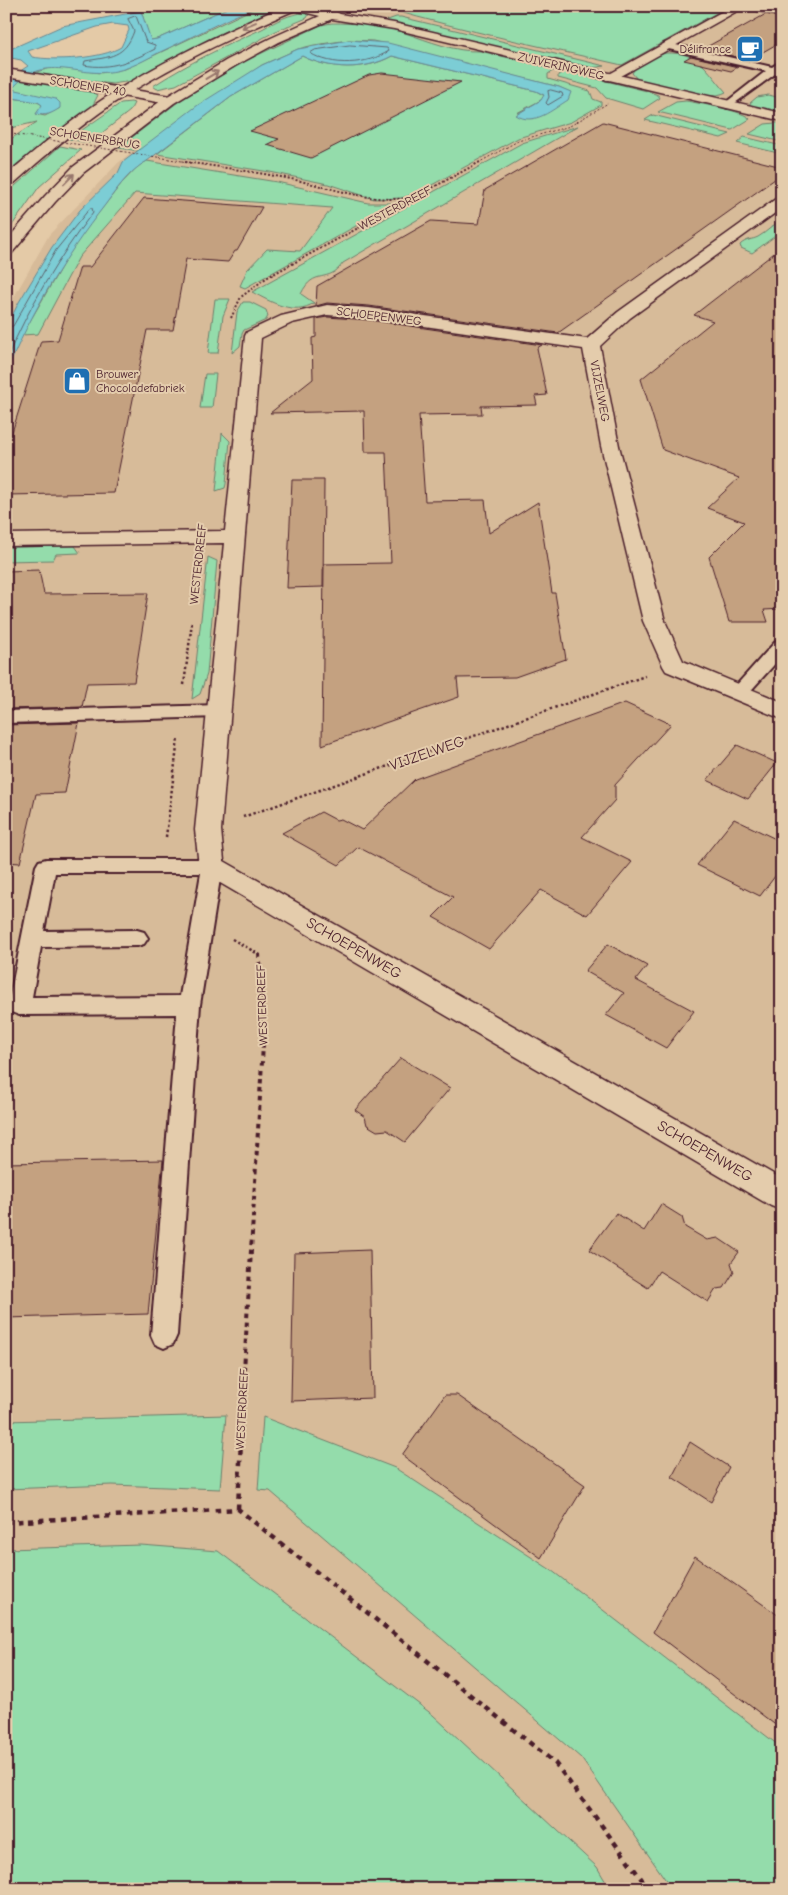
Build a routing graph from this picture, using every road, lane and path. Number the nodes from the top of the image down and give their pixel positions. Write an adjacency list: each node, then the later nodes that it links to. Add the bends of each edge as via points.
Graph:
1 (12, 6): 4 (street)
2 (294, 6): 6 (street, ZUIVERINGWEG); 14 (street, one-way to 14, via 200,48)
3 (742, 6): 7 (lane); 9 (street)
4 (6, 8)
5 (349, 8): 6 (street, ZUIVERINGWEG); 8 (street, ZUIVERINGWEG)
6 (331, 11): 8 (street, ZUIVERINGWEG); 16 (street, one-way to 6)
7 (782, 14)
8 (394, 26): 13 (street, ZUIVERINGWEG)
9 (667, 46): 11 (lane); 13 (street)
10 (782, 64): 11 (lane)
11 (773, 70): 17 (lane)
12 (9, 73): 14 (street, SCHOENER 40)
13 (610, 77): 17 (street, ZUIVERINGWEG)
14 (123, 91): 16 (street, SCHOENER 40); 20 (street)
15 (604, 99): 21 (path, WESTERDREEF, via 609,102 570,126 518,141)
16 (170, 100): 23 (street, one-way to 16, via 78,170)
17 (728, 105): 18 (street, ZUIVERINGWEG)
18 (782, 117)
19 (6, 133): 21 (path, SCHOENERBRUG, bridge, via 292,179 370,200)
20 (6, 183)
21 (413, 198): 24 (path, WESTERDREEF, via 273,274 245,293 236,303)
22 (782, 201): 25 (street, VIJZELWEG, via 624,315)
23 (6, 251)
24 (230, 324)
25 (591, 345): 26 (street, SCHOEPENWEG, via 369,313 327,310 286,319 253,336); 30 (street, VIJZELWEG, via 610,446 654,621)
26 (236, 538): 27 (street); 32 (street, SCHOEPENWEG)
27 (6, 540)
28 (192, 618): 34 (path, WESTERDREEF)
29 (782, 644): 31 (lane)
30 (674, 666): 31 (street); 36 (path, VIJZELWEG)
31 (739, 693): 33 (street)
32 (220, 711): 34 (lane); 36 (street, SCHOEPENWEG)
33 (782, 711)
34 (181, 712): 35 (lane); 37 (path, WESTERDREEF)
35 (6, 717)
36 (208, 830): 38 (street, SCHOEPENWEG)
37 (165, 866): 38 (lane); 41 (lane, via 46,866)
38 (212, 866): 39 (lane); 43 (street, SCHOEPENWEG)
39 (203, 922): 42 (lane); 45 (path, WESTERDREEF, via 260,955 264,1018)
40 (137, 938): 41 (lane)
41 (32, 939): 42 (lane, via 19,1006)
42 (189, 1005): 44 (lane)
43 (782, 1196)
44 (164, 1335)
45 (238, 1509): 46 (path); 47 (path, via 555,1763)
46 (6, 1522)
47 (649, 1889)

